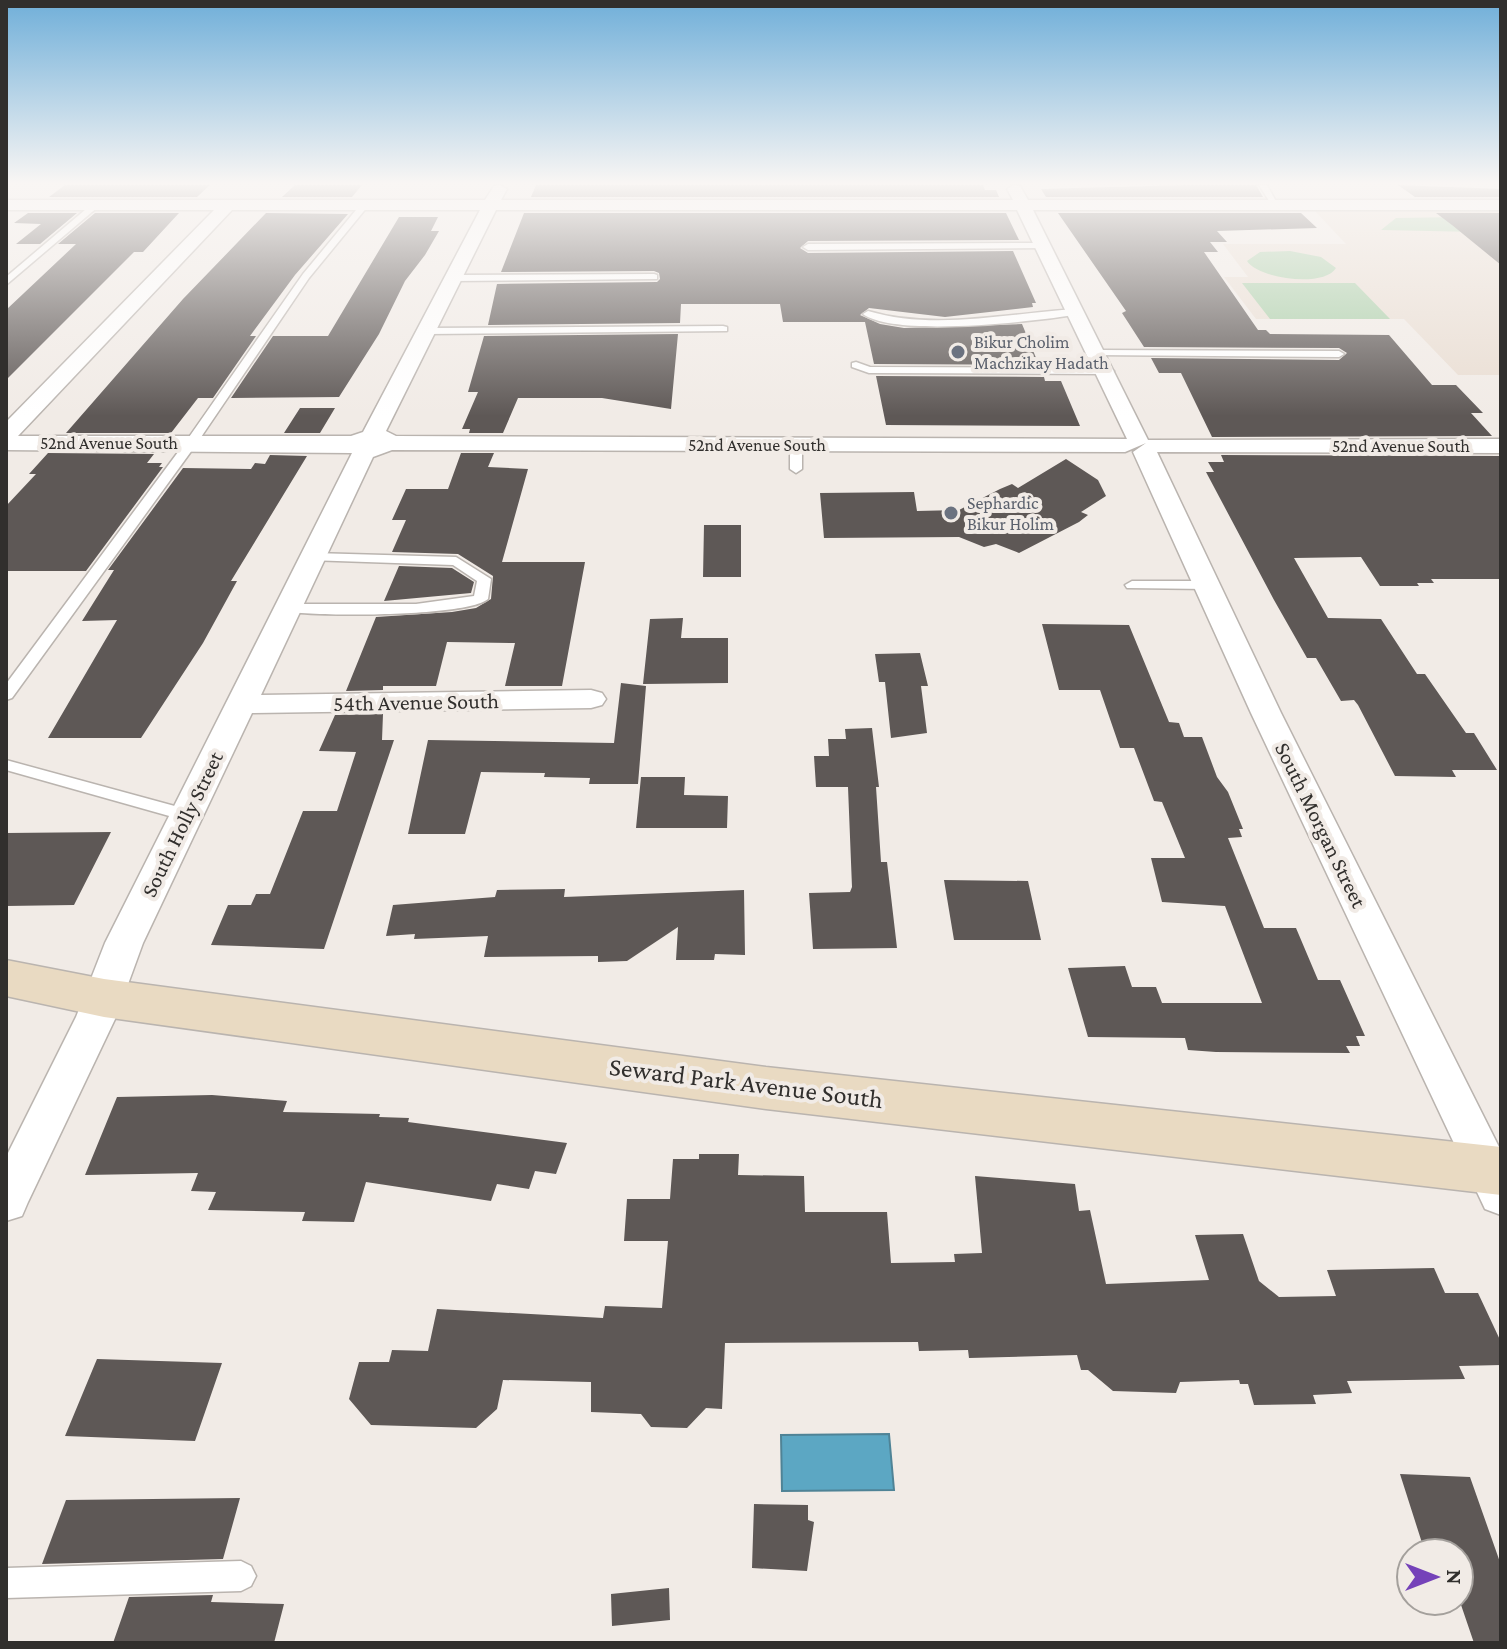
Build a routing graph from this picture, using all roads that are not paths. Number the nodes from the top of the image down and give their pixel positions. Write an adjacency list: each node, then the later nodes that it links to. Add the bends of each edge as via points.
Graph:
1 (29, 262): 8 (lane)
2 (173, 262): 17 (street)
3 (320, 262): 19 (lane)
4 (461, 262): 7 (street, South Holly Street)
5 (1051, 262): 9 (street, South Morgan Street)
6 (654, 277): 7 (lane)
7 (453, 278): 12 (street, South Holly Street)
8 (6, 282)
9 (1077, 312): 10 (lane, via 893,322); 13 (street, South Morgan Street)
10 (868, 314)
11 (723, 329): 12 (lane)
12 (426, 331): 20 (street, South Holly Street)
13 (1099, 353): 14 (lane); 16 (street, South Morgan Street)
14 (1339, 354)
15 (856, 365): 16 (lane, via 869,370)
16 (1108, 371): 22 (street, South Morgan Street)
17 (6, 435)
18 (6, 443): 19 (street, 52nd Avenue South)
19 (191, 443): 20 (street, 52nd Avenue South); 29 (lane)
20 (371, 443): 21 (street, 52nd Avenue South); 25 (street, South Holly Street)
21 (796, 445): 22 (street, 52nd Avenue South); 24 (lane)
22 (1141, 445): 23 (street, 52nd Avenue South); 27 (street, South Morgan Street)
23 (1501, 446)
24 (796, 469)
25 (313, 557): 28 (street, South Holly Street); 28 (lane, via 456,561 484,579 481,599 438,607)
26 (1132, 585): 27 (lane)
27 (1207, 585): 36 (street, South Morgan Street)
28 (288, 608): 31 (street, South Holly Street)
29 (6, 695)
30 (591, 699): 31 (street, 54th Avenue South)
31 (241, 704): 33 (street, South Holly Street)
32 (6, 765): 33 (lane)
33 (187, 815): 35 (street, South Holly Street, via 124,943)
34 (6, 978): 35 (main road, Seward Park Avenue South)
35 (104, 998): 36 (main road, Seward Park Avenue South); 37 (street, South Holly Street)
36 (1497, 1179)
37 (6, 1202)
38 (241, 1576): 39 (lane)
39 (6, 1583)

